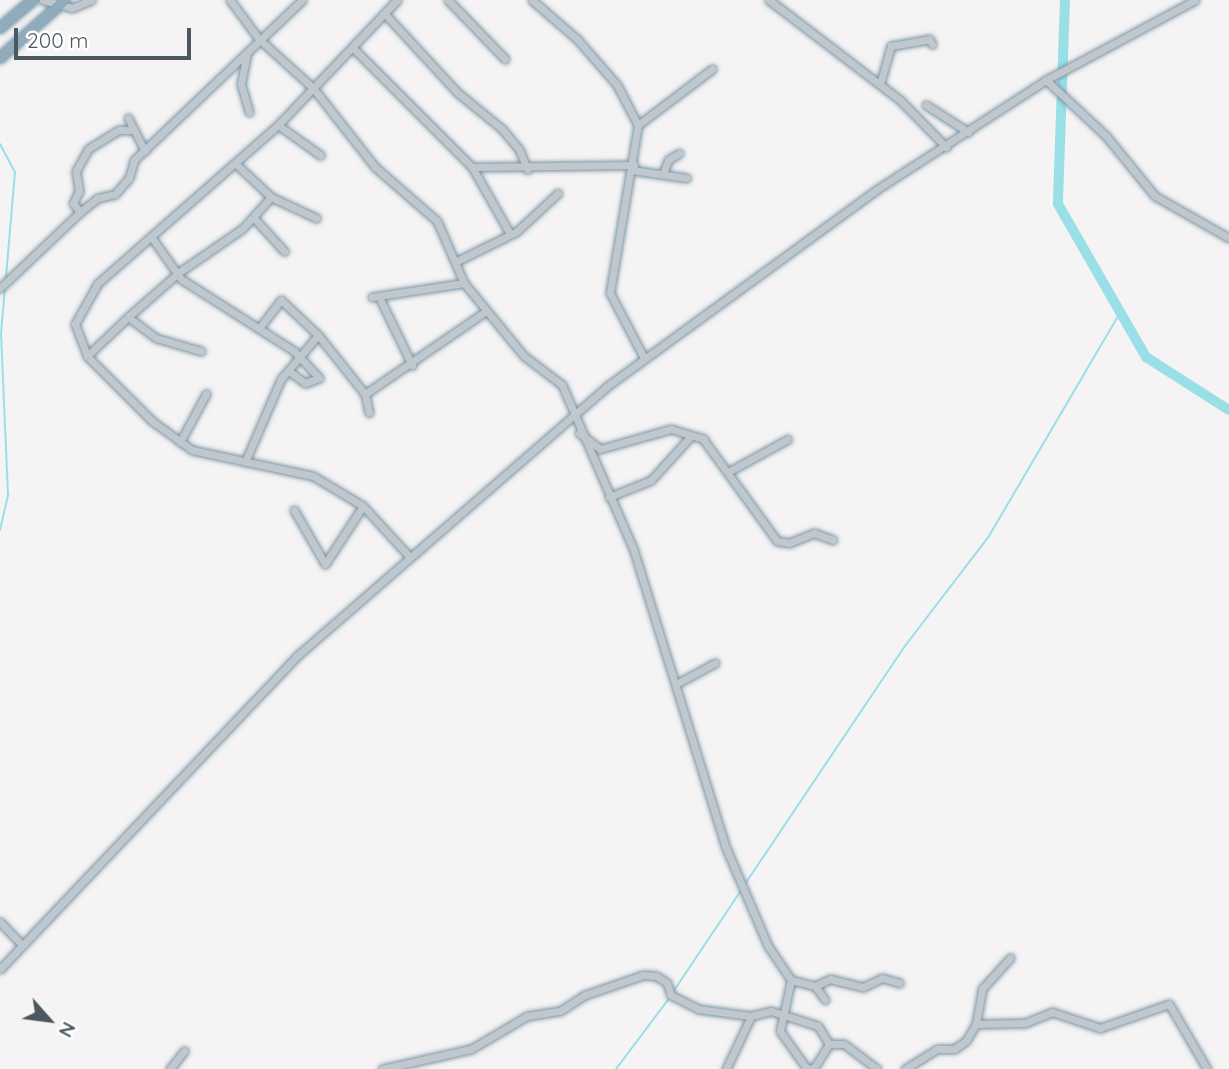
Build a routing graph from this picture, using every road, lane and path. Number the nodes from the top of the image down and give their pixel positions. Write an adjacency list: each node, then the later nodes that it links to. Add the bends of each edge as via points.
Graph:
1 (33, 0): 13 (highway)
2 (43, 0): 11 (street)
3 (91, 0): 11 (street, via 72,8)
4 (230, 0): 14 (street)
5 (302, 0): 14 (street)
6 (397, 0): 12 (street)
7 (447, 0): 19 (street)
8 (531, 0): 28 (street, via 578,39 617,85)
9 (769, 0): 22 (street)
10 (1195, 0): 21 (street)
11 (62, 3): 18 (highway)
12 (385, 14): 16 (street); 38 (street, via 458,93 502,129 519,149)
13 (0, 29)
14 (259, 39): 17 (street); 23 (street)
15 (932, 44): 22 (street, via 929,39 891,46)
16 (353, 48): 23 (street); 36 (street)
17 (247, 52): 25 (street, via 241,84); 32 (street)
18 (0, 58)
19 (505, 59)
20 (712, 69): 28 (street)
21 (1046, 80): 30 (street); 48 (street, via 1106,136 1154,196)
22 (880, 84): 31 (street)
23 (313, 88): 27 (street); 50 (street, via 375,167 437,221)
24 (926, 105): 30 (street)
25 (249, 112)
26 (128, 118): 29 (street)
27 (278, 125): 34 (street); 35 (street)
28 (638, 125): 37 (street)
29 (134, 130): 32 (street); 43 (street, via 118,130 88,149 76,171 79,191 72,203)
30 (968, 132): 31 (street)
31 (946, 147): 61 (street, via 825,224)
32 (145, 151): 43 (street, via 134,160 129,178 115,194 97,198)
33 (679, 153): 39 (street, via 668,160)
34 (320, 155)
35 (236, 164): 42 (street); 47 (street)
36 (472, 167): 38 (street); 46 (street)
37 (633, 168): 38 (street, via 578,162); 39 (street); 61 (street, via 610,293)
38 (527, 169)
39 (663, 174): 40 (street)
40 (686, 178)
41 (558, 193): 46 (street, via 536,217)
42 (271, 197): 44 (street); 45 (street)
43 (80, 212): 53 (street)
44 (254, 218): 49 (street); 51 (street)
45 (316, 218)
46 (509, 232): 50 (street)
47 (152, 237): 51 (street); 59 (street, via 85,298 75,324)
48 (1229, 238)
49 (284, 251)
50 (455, 262): 52 (street)
51 (178, 273): 55 (street); 56 (street, via 191,287)
52 (464, 284): 54 (street); 62 (street, via 375,297)
53 (0, 288)
54 (486, 311): 62 (street); 67 (street, via 524,356 553,373)
55 (128, 317): 58 (street, via 156,338); 59 (street)
56 (260, 327): 57 (street, via 281,300); 60 (street)
57 (318, 335): 60 (street); 65 (street)
58 (201, 351)
59 (87, 356): 71 (street)
60 (296, 357): 63 (street, via 298,363); 63 (street, via 316,369 318,378 305,383)
61 (644, 358): 67 (street)
62 (412, 365): 65 (street)
63 (289, 371): 72 (street, via 267,407)
64 (206, 394): 71 (street)
65 (365, 394): 66 (street)
66 (369, 413)
67 (574, 418): 68 (street); 78 (street)
68 (579, 433): 69 (street, via 600,449 671,429); 74 (street)
69 (690, 437): 73 (street, via 712,444); 74 (street, via 651,480)
70 (788, 439): 73 (street)
71 (180, 442): 72 (street, via 201,455)
72 (245, 462): 75 (street, via 313,476)
73 (727, 472): 77 (street, via 777,541 789,543 814,533)
74 (610, 497): 80 (street)
75 (363, 506): 76 (street, via 325,564); 78 (street)
76 (294, 510)
77 (833, 540)
78 (408, 555): 82 (street, via 253,700)
79 (715, 663): 80 (street)
80 (678, 683): 85 (street, via 726,848 768,946)
81 (0, 922): 82 (street)
82 (21, 944): 84 (street)
83 (1010, 958): 91 (street, via 982,989)
84 (0, 969)
85 (791, 980): 87 (street); 89 (street)
86 (899, 982): 87 (street, via 882,978 863,987 830,979)
87 (814, 986): 88 (street)
88 (825, 1000)
89 (782, 1013): 90 (street); 92 (street, via 818,1026); 97 (street, via 780,1031)
90 (751, 1016): 95 (street, via 698,1010 671,995 667,983 656,976 643,975 585,995 560,1011 527,1016 471,1049); 96 (street)
91 (976, 1024): 99 (street, via 954,1049 937,1049); 100 (street, via 1025,1023 1052,1012 1100,1028 1170,1004)
92 (829, 1044): 97 (street); 98 (street, via 844,1044)
93 (184, 1051): 94 (street)
94 (170, 1069)
95 (382, 1069)
96 (726, 1069)
97 (807, 1069)
98 (877, 1069)
99 (905, 1069)
100 (1208, 1069)

